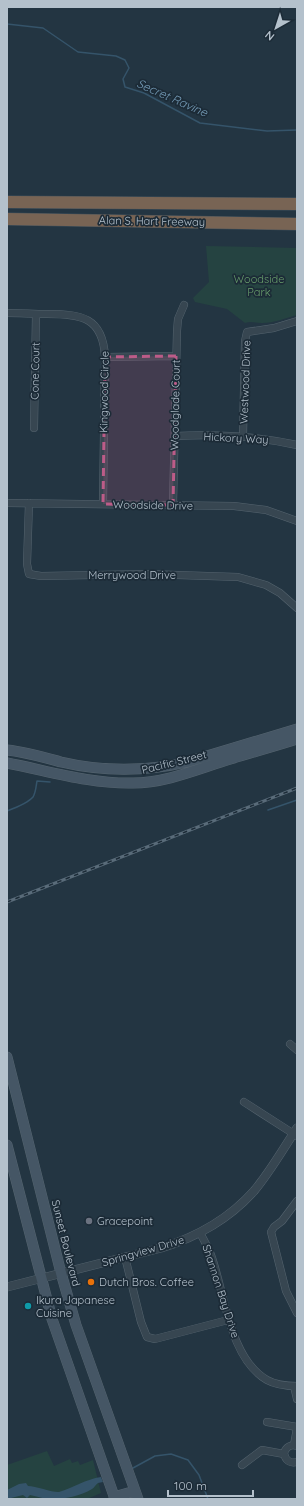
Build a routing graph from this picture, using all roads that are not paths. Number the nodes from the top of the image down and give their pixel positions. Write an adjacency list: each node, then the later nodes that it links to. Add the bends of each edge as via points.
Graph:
1 (7, 202): 2 (highway, Alan S. Hart Freeway)
2 (297, 204)
3 (7, 219): 4 (highway, Alan S. Hart Freeway)
4 (297, 224)
5 (184, 305): 9 (street, Woodglade Court, via 178,319)
6 (7, 313): 7 (street, Kingwood Circle)
7 (36, 314): 10 (street, Kingwood Circle, via 68,314 89,321 102,334); 11 (street, Cone Court)
8 (297, 321): 13 (street, Westwood Drive, via 247,332)
9 (176, 356): 10 (street); 12 (street, Woodglade Court)
10 (105, 357): 17 (street, Kingwood Circle)
11 (34, 428)
12 (175, 436): 13 (street, Hickory Way); 18 (street, Woodglade Court)
13 (243, 436): 14 (street, Hickory Way)
14 (297, 445)
15 (7, 503): 16 (street, Woodside Drive)
16 (29, 503): 17 (street, Woodside Drive); 20 (street, Merrywood Drive, via 27,564 30,574 238,577 266,585)
17 (103, 504): 18 (street, Woodside Drive)
18 (174, 505): 19 (street, Woodside Drive, via 250,507)
19 (297, 521)
20 (297, 608)
21 (297, 729): 24 (main road, Pacific Street)
22 (297, 739): 24 (main road, Pacific Street)
23 (7, 750): 27 (main road, Pacific Street)
24 (222, 757): 26 (main road, Pacific Street); 29 (main road, Pacific Street, via 166,779)
25 (7, 763): 28 (main road, Pacific Street)
26 (154, 769): 27 (main road, Pacific Street); 29 (main road)
27 (108, 770): 28 (main road, via 101,776 75,770)
28 (65, 776): 29 (main road, Pacific Street, via 112,783)
29 (155, 780)
30 (290, 1044): 31 (street)
31 (297, 1050)
32 (7, 1057): 39 (main road, Sunset Boulevard)
33 (244, 1102): 34 (street)
34 (296, 1132): 37 (street, Springview Drive, via 253,1191 226,1216)
35 (7, 1145): 40 (main road)
36 (297, 1201): 42 (street, via 271,1232 286,1291)
37 (200, 1233): 38 (street, Springview Drive, via 177,1243); 43 (street, Shannon Bay Drive, via 212,1256)
38 (125, 1257): 39 (street, Springview Drive); 43 (street, via 141,1322 148,1337 155,1339)
39 (61, 1273): 40 (street, Springview Drive); 52 (main road, Sunset Boulevard, via 76,1325)
40 (41, 1279): 41 (street, Springview Drive); 53 (main road, via 58,1338)
41 (7, 1287)
42 (297, 1313)
43 (228, 1320): 44 (street, Shannon Bay Drive, via 252,1368 269,1381)
44 (296, 1386): 45 (street)
45 (297, 1399)
46 (267, 1422): 47 (street)
47 (297, 1427): 48 (street)
48 (296, 1446): 49 (street, via 288,1447)
49 (284, 1454): 50 (street, via 289,1462); 51 (street, via 262,1450)
50 (297, 1462)
51 (242, 1465)
52 (137, 1495): 53 (main road)
53 (114, 1498)

